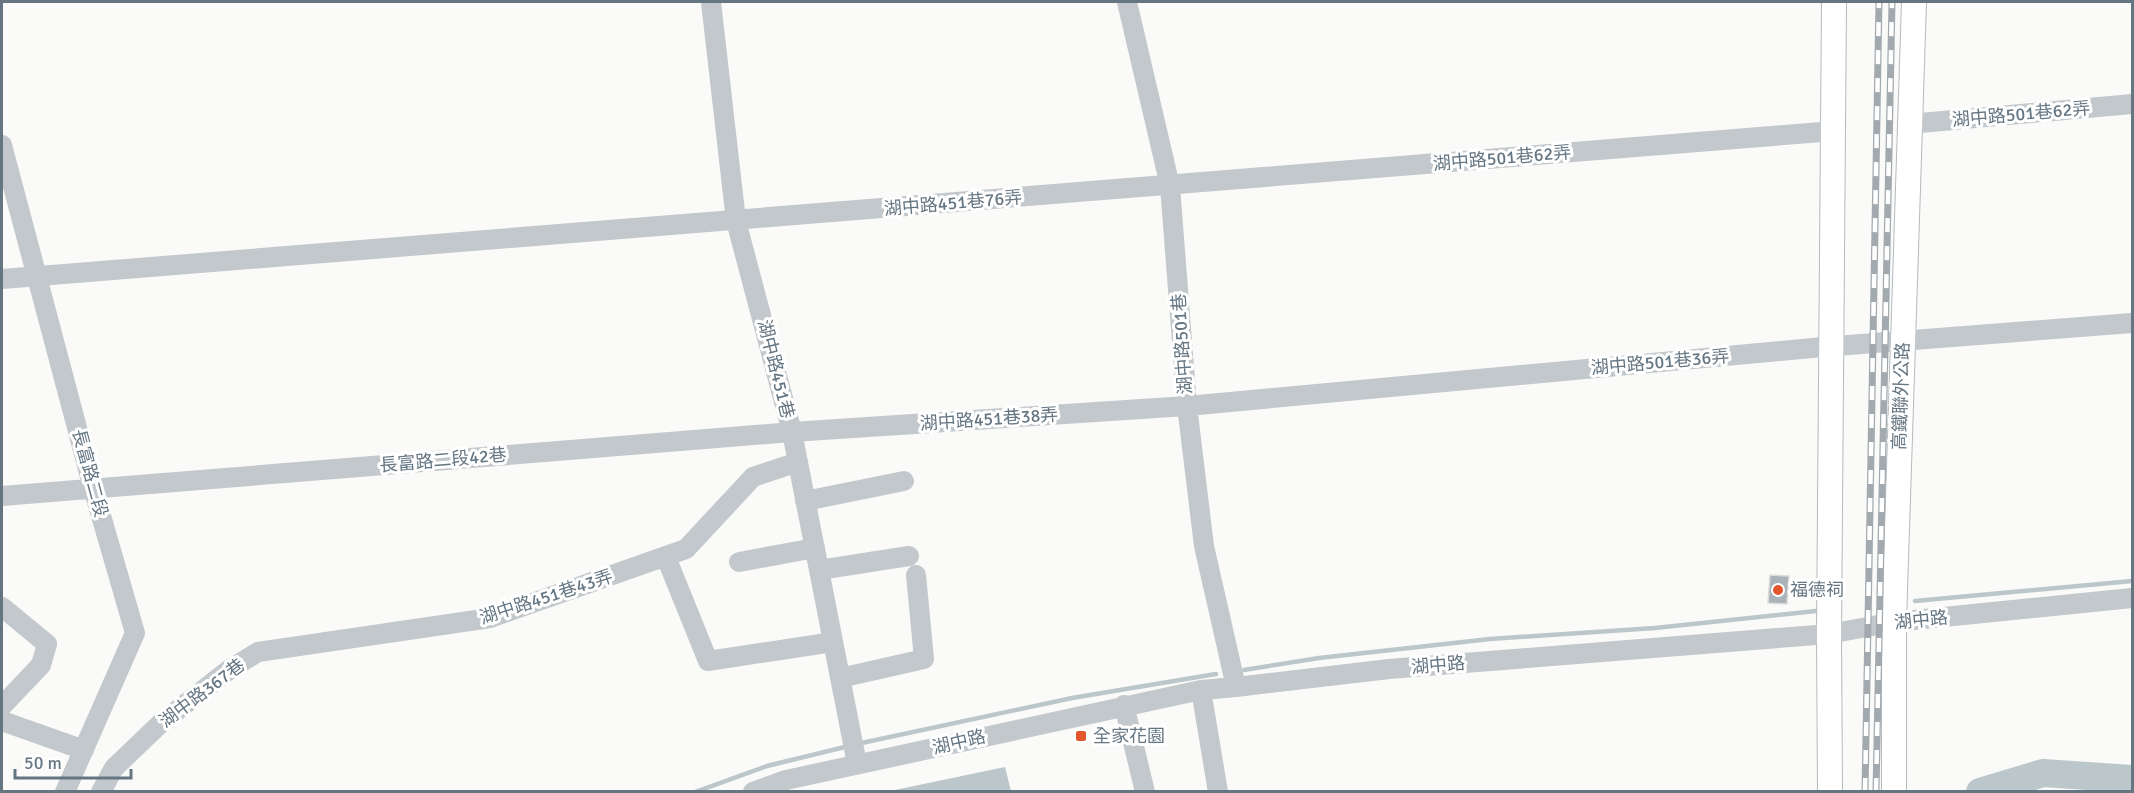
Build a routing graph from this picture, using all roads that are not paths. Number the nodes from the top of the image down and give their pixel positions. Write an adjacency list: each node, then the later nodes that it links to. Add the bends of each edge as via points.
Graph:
1 (711, 2): 10 (street, 湖中路451巷)
2 (1127, 2): 9 (street, 湖中路501巷)
3 (1834, 2): 7 (main road)
4 (1914, 2): 6 (main road, 高鐵聯外公路)
5 (2133, 104): 6 (street, 湖中路501巷62弄)
6 (1909, 124): 14 (main road, 高鐵聯外公路)
7 (1834, 131): 9 (street, 湖中路501巷62弄); 15 (main road)
8 (2, 145): 11 (street, 長富路二段)
9 (1170, 186): 10 (street, 湖中路451巷76弄); 16 (street, 湖中路501巷)
10 (736, 221): 11 (street, 湖中路451巷76弄); 17 (street, 湖中路451巷)
11 (37, 276): 12 (street, 湖中路451巷76弄); 20 (street, 長富路二段)
12 (2, 279)
13 (2133, 323): 14 (street, 湖中路501巷36弄)
14 (1903, 340): 15 (street, 湖中路501巷36弄); 31 (main road, 高鐵聯外公路)
15 (1832, 346): 16 (street, 湖中路501巷36弄); 32 (main road)
16 (1187, 406): 17 (street, 湖中路451巷38弄); 36 (street, 湖中路501巷, via 1204,546)
17 (792, 432): 18 (street, 湖中路451巷); 20 (street, 長富路二段42巷)
18 (798, 462): 22 (street, 湖中路451巷); 25 (street, 湖中路451巷43弄, via 753,477 686,549)
19 (904, 481): 22 (street)
20 (93, 488): 21 (street, 長富路二段42巷); 41 (street, 長富路二段, via 135,633)
21 (2, 496)
22 (805, 501): 23 (street, 湖中路451巷)
23 (815, 548): 26 (street); 27 (street, 湖中路451巷)
24 (909, 556): 27 (street)
25 (666, 557): 33 (street, via 708,661); 34 (street, 湖中路451巷43弄, via 490,618)
26 (738, 562)
27 (819, 570): 33 (street, 湖中路451巷)
28 (915, 575): 35 (street, via 924,659)
29 (2133, 598): 31 (street, 湖中路)
30 (2, 607): 39 (street, via 47,644 41,664)
31 (1894, 622): 32 (street, 湖中路); 50 (main road, 高鐵聯外公路)
32 (1829, 634): 36 (street, 湖中路, via 1389,669); 49 (main road)
33 (833, 642): 35 (street, 湖中路451巷)
34 (258, 652): 45 (street, 湖中路367巷, via 161,723 114,768)
35 (840, 678): 42 (street, 湖中路451巷)
36 (1236, 687): 37 (street, 湖中路)
37 (1201, 690): 38 (street, 湖中路); 48 (street)
38 (1124, 705): 42 (street, 湖中路); 47 (street)
39 (2, 706)
40 (2, 721): 41 (street)
41 (84, 750): 44 (street, 長富路二段)
42 (857, 764): 43 (street, 湖中路)
43 (787, 786): 46 (street, 湖中路)
44 (65, 792)
45 (101, 792)
46 (753, 792)
47 (1145, 792)
48 (1218, 792)
49 (1830, 792)
50 (1894, 792)

